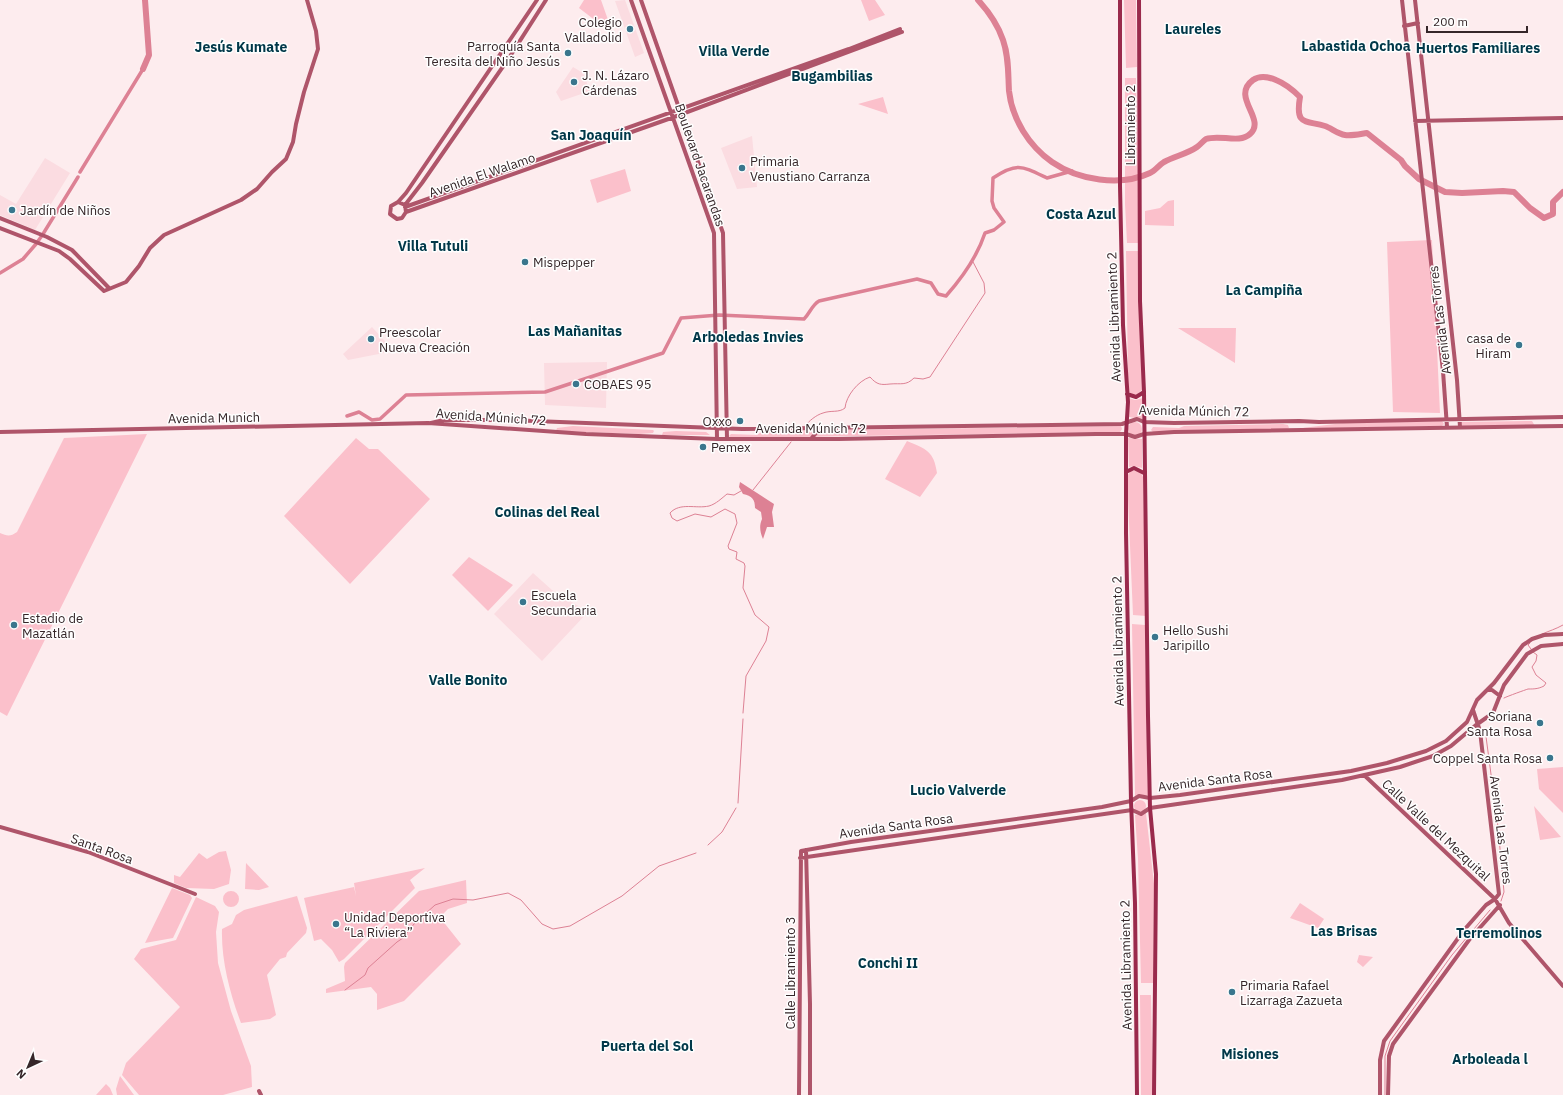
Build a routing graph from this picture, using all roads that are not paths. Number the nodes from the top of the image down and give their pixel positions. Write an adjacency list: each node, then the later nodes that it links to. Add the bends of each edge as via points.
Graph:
1 (307, 0): 26 (street, via 318,49 286,159 257,189 241,200 164,235 150,248 140,266 126,282)
2 (537, 0): 20 (street)
3 (546, 0): 21 (street, via 505,64)
4 (631, 0): 13 (street, Boulevard Jacarandas)
5 (641, 0): 12 (street, Boulevard Jacarandas)
6 (1120, 0): 19 (main road, Libramiento 2)
7 (1139, 0): 25 (main road, Libramiento 2)
8 (1402, 0): 11 (street, Avenida Las Torres)
9 (1415, 0): 10 (street, Avenida Las Torres)
10 (1418, 23): 11 (street); 17 (street, Avenida Las Torres)
11 (1404, 26): 18 (street, Avenida Las Torres)
12 (679, 109): 13 (street, Avenida El Walamo); 14 (street, Boulevard Jacarandas); 14 (street, Avenida El Walamo, via 901,31)
13 (672, 112): 15 (street, Boulevard Jacarandas); 21 (street, Avenida El Walamo)
14 (681, 114): 15 (street, Avenida El Walamo); 42 (street, Boulevard Jacarandas, via 723,233)
15 (674, 117): 22 (street, Avenida El Walamo); 41 (street, Boulevard Jacarandas, via 714,233)
16 (1563, 118): 17 (street)
17 (1427, 121): 18 (street); 31 (street, Avenida Las Torres)
18 (1415, 122): 30 (street, Avenida Las Torres)
19 (1120, 186): 28 (main road, Avenida Libramiento 2)
20 (398, 202): 21 (street); 22 (street, via 391,206 391,215 400,218)
21 (405, 206): 22 (street)
22 (406, 212)
23 (0, 218): 26 (street, via 72,250)
24 (0, 228): 26 (street, via 59,251 104,291)
25 (1141, 250): 27 (main road, Avenida Libramiento 2, via 1140,300)
26 (109, 288)
27 (1144, 392): 28 (main road, via 1136,397); 33 (main road, Avenida Libramiento 2)
28 (1127, 394): 35 (main road, Avenida Libramiento 2)
29 (1563, 417): 31 (street, Avenida Múnich 72)
30 (1447, 419): 31 (street, Avenida Múnich 72); 33 (street, Avenida Múnich 72); 37 (street, Avenida Las Torres)
31 (1460, 419): 38 (street, Avenida Las Torres)
32 (507, 420): 34 (street, Avenida Múnich 72, via 444,420); 40 (street); 41 (street, Avenida Múnich 72)
33 (1144, 422): 35 (street, Avenida Múnich 72, via 1137,419); 46 (main road, Avenida Libramiento 2)
34 (428, 423): 40 (street, Avenida Múnich 72); 44 (street, Avenida Munich)
35 (1126, 423): 43 (street, Avenida Múnich 72); 45 (main road, Avenida Libramiento 2)
36 (1563, 426): 38 (street, Avenida Múnich 72)
37 (1447, 427): 38 (street, Avenida Múnich 72); 46 (street, Avenida Múnich 72)
38 (1460, 427)
39 (806, 428): 42 (street, Avenida Múnich 72); 43 (street, Avenida Múnich 72); 49 (street)
40 (511, 429): 47 (street, Avenida Múnich 72)
41 (716, 429): 42 (street, Avenida Múnich 72); 47 (street, Boulevard Jacarandas)
42 (727, 429): 48 (street, Boulevard Jacarandas)
43 (819, 429): 49 (street)
44 (0, 432)
45 (1126, 434): 46 (street, Avenida Múnich 72, via 1135,437); 49 (street, Avenida Múnich 72); 50 (main road, Avenida Libramiento 2)
46 (1144, 434): 51 (main road, Avenida Libramiento 2)
47 (717, 439): 48 (street, Avenida Múnich 72)
48 (727, 439): 49 (street, Avenida Múnich 72)
49 (809, 439)
50 (1126, 472): 51 (main road, via 1138,468); 60 (main road, Avenida Libramiento 2)
51 (1144, 473): 59 (main road, Avenida Libramiento 2)
52 (1563, 634): 54 (street, Avenida Santa Rosa, via 1544,635 1527,642)
53 (1563, 644): 55 (street, Avenida Santa Rosa, via 1541,646 1527,654 1504,685)
54 (1487, 690): 55 (street, via 1492,690); 56 (street, Avenida Santa Rosa, via 1477,700)
55 (1500, 696): 57 (street, Avenida Santa Rosa, via 1493,714)
56 (1473, 710): 57 (street); 59 (street, Avenida Santa Rosa, via 1467,722 1446,741 1422,753 1394,761 1337,773)
57 (1478, 723): 58 (street, Avenida Santa Rosa, via 1451,746 1434,756); 69 (street, Avenida Las Torres, via 1499,892)
58 (1364, 775): 61 (street, Avenida Santa Rosa); 69 (street, Calle Valle del Mezquital)
59 (1150, 798): 60 (street, Avenida Santa Rosa, via 1139,796); 61 (main road, Avenida Libramiento 2)
60 (1131, 801): 62 (main road, Avenida Libramiento 2); 64 (street, Avenida Santa Rosa)
61 (1150, 808): 62 (street, Avenida Santa Rosa, via 1141,814); 75 (main road, Avenida Libramiento 2, via 1156,874)
62 (1132, 810): 66 (street, Avenida Santa Rosa); 74 (main road, Avenida Libramiento 2)
63 (0, 827): 68 (street, Santa Rosa, via 88,852)
64 (806, 850): 65 (street, Avenida Santa Rosa); 66 (street, Calle Libramiento 3)
65 (800, 851): 67 (street, Calle Libramiento 3)
66 (807, 857): 67 (street, Avenida Santa Rosa); 73 (street, Calle Libramiento 3)
67 (800, 858): 72 (street, Calle Libramiento 3)
68 (196, 894)
69 (1495, 899): 70 (street, Avenida Las Torres); 76 (street, via 1486,905 1464,930 1384,1041 1380,1060)
70 (1500, 905): 71 (street, Avenida Las Torres, via 1509,923); 77 (street, via 1469,940 1393,1044 1389,1056)
71 (1563, 986)
72 (799, 1095)
73 (810, 1095)
74 (1138, 1095)
75 (1154, 1095)
76 (1380, 1095)
77 (1388, 1095)

